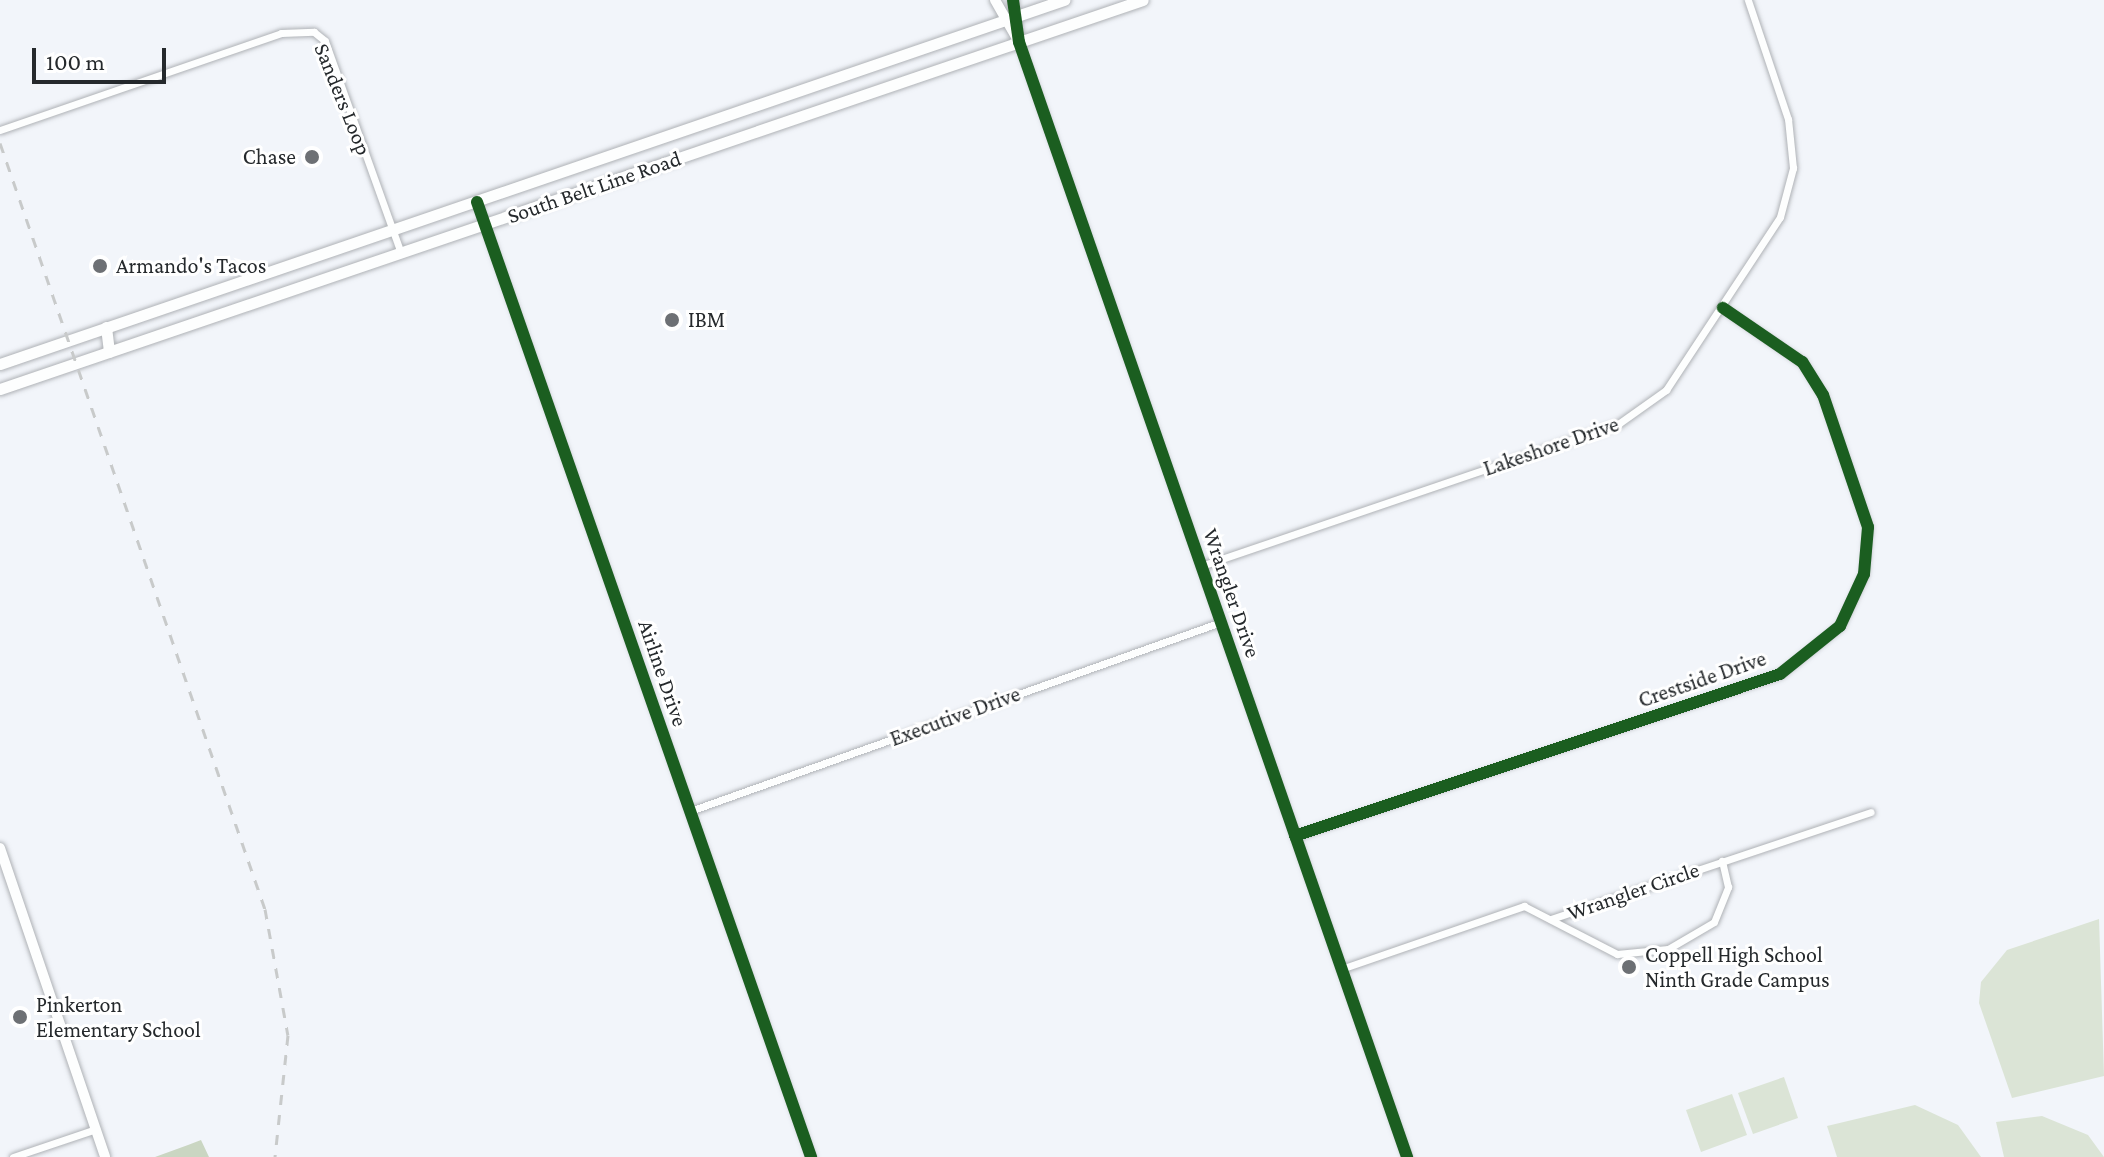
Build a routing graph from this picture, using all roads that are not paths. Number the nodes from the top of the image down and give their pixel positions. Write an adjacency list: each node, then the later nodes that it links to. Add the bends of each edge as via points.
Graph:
1 (995, 0): 7 (street)
2 (1013, 0): 6 (street)
3 (1064, 0): 6 (main road, South Belt Line Road)
4 (1143, 0): 8 (main road, South Belt Line Road)
5 (1748, 0): 16 (street, Lakeshore Drive, via 1788,119 1793,168 1780,217)
6 (1018, 15): 7 (main road, South Belt Line Road); 8 (street)
7 (1002, 21): 8 (street); 9 (main road, South Belt Line Road)
8 (1019, 42): 11 (main road, South Belt Line Road); 21 (street, Wrangler Drive)
9 (725, 119): 11 (main road); 12 (main road, South Belt Line Road)
10 (0, 130): 14 (street, Sanders Loop, via 304,29 325,41)
11 (731, 140): 13 (main road, South Belt Line Road)
12 (477, 202): 13 (street, Airline Drive); 14 (main road, South Belt Line Road)
13 (485, 224): 15 (main road, South Belt Line Road); 23 (street, Airline Drive)
14 (393, 229): 15 (street, Sanders Loop); 17 (main road, South Belt Line Road)
15 (401, 253): 18 (main road, South Belt Line Road)
16 (1723, 308): 21 (street, Lakeshore Drive, via 1666,390 1626,420); 25 (street, Crestside Drive, via 1802,362 1823,395 1868,527 1864,574 1840,626 1780,674)
17 (106, 327): 18 (main road); 19 (main road, South Belt Line Road)
18 (109, 352): 20 (main road, South Belt Line Road)
19 (0, 364)
20 (0, 389)
21 (1201, 566): 22 (street, Wrangler Drive)
22 (1221, 622): 23 (street, Executive Drive); 25 (street, Wrangler Drive)
23 (690, 811): 33 (street, Airline Drive)
24 (1871, 812): 27 (street, Wrangler Circle)
25 (1295, 836): 29 (street, Wrangler Drive)
26 (0, 848): 30 (street)
27 (1722, 861): 28 (street, Wrangler Circle); 28 (street, Wrangler Circle, via 1728,887 1714,922 1668,949 1617,954)
28 (1551, 919): 29 (street, via 1524,906 1499,909)
29 (1341, 969): 34 (street, Wrangler Drive)
30 (96, 1129): 31 (street); 32 (street)
31 (13, 1157)
32 (105, 1157)
33 (811, 1157)
34 (1407, 1157)

